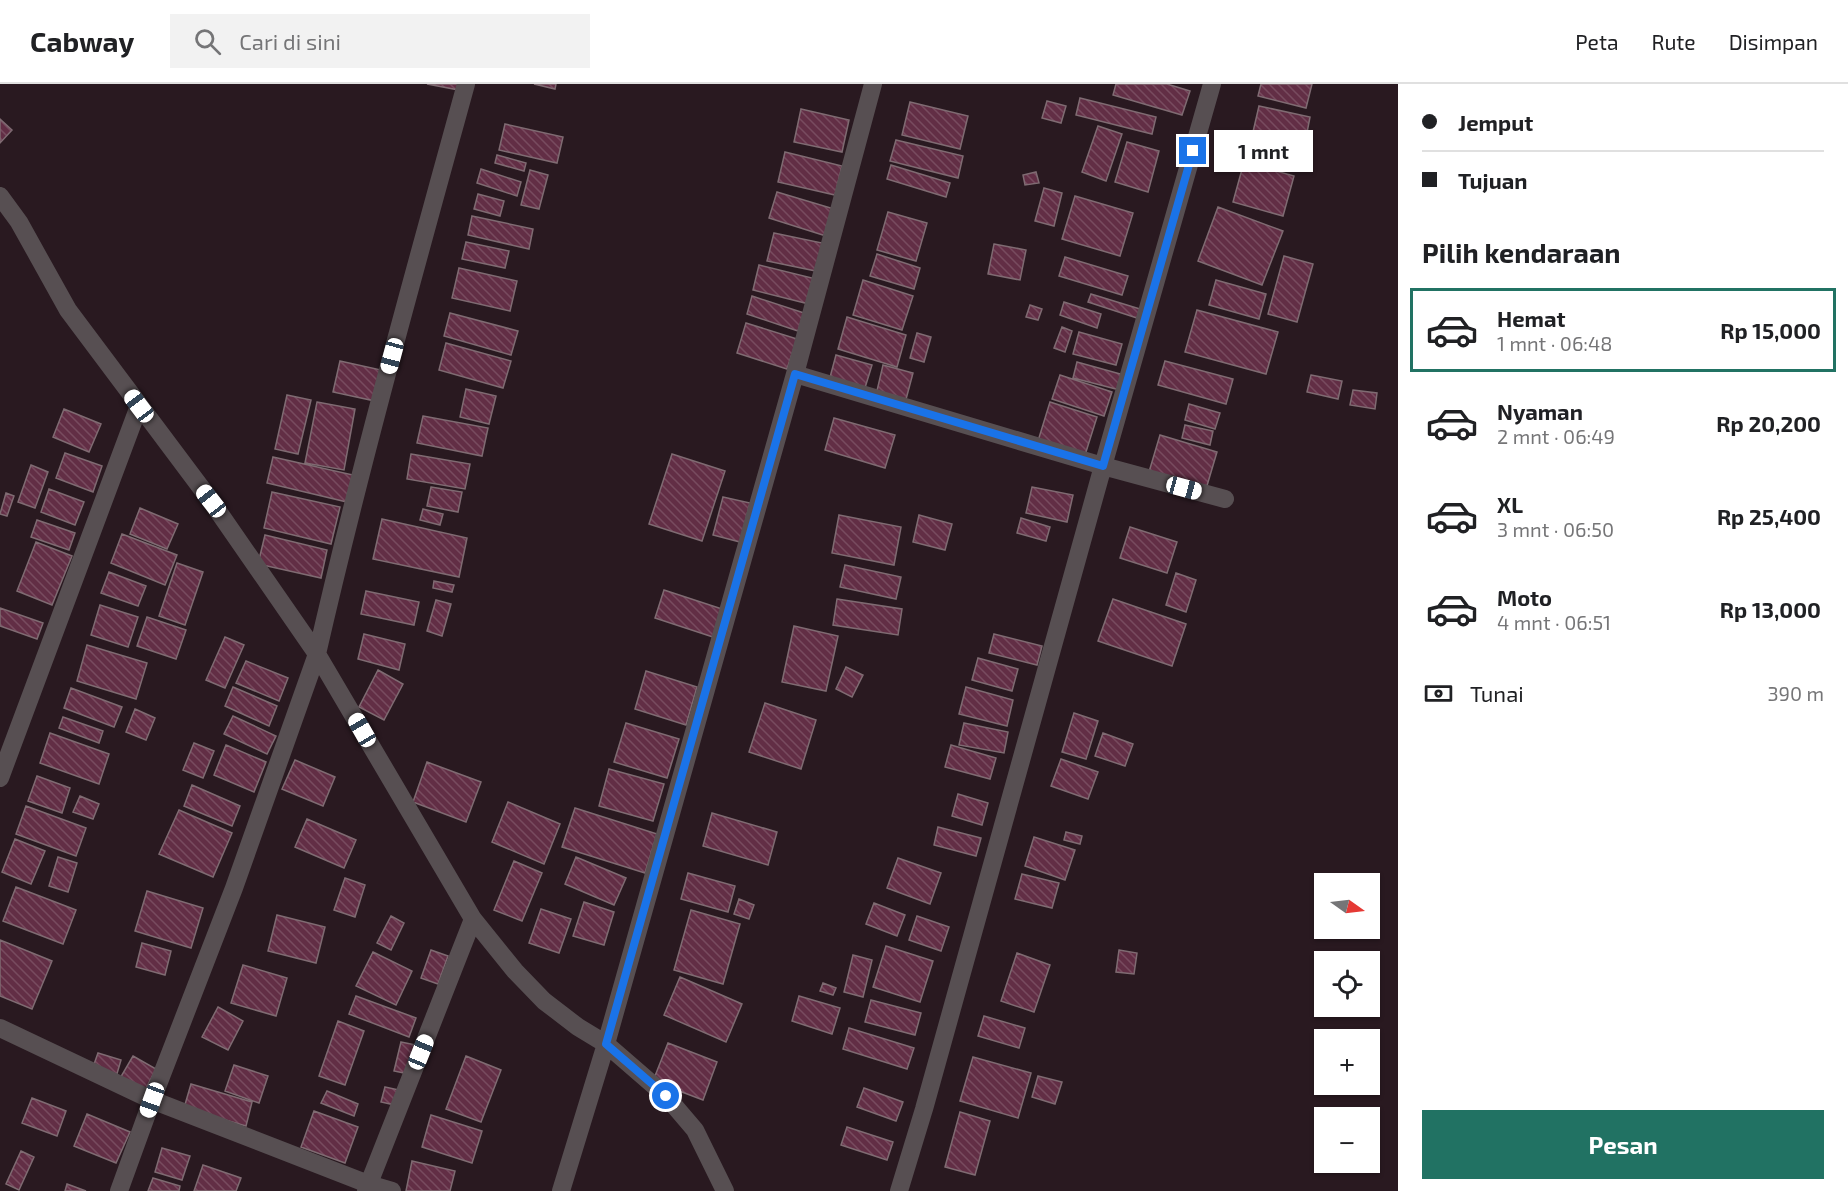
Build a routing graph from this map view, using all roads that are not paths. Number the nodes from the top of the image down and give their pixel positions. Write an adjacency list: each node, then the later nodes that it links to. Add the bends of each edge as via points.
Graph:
1 (466, 84): 9 (street)
2 (873, 84): 5 (street)
3 (1212, 84): 7 (street)
4 (0, 196): 6 (street, via 68,310)
5 (795, 374): 7 (street); 13 (street)
6 (139, 406): 9 (street, via 211,501); 10 (street)
7 (1103, 466): 8 (street); 20 (street)
8 (1225, 499)
9 (317, 654): 11 (street); 14 (street, via 234,888)
10 (0, 778)
11 (474, 919): 13 (street, via 514,971 544,1001); 15 (street)
12 (0, 1028): 14 (street)
13 (606, 1044): 18 (street); 19 (street, via 666,1096 695,1130)
14 (152, 1100): 15 (street); 16 (street)
15 (367, 1188): 17 (street)
16 (119, 1191)
17 (392, 1191)
18 (561, 1191)
19 (725, 1191)
20 (899, 1191)

